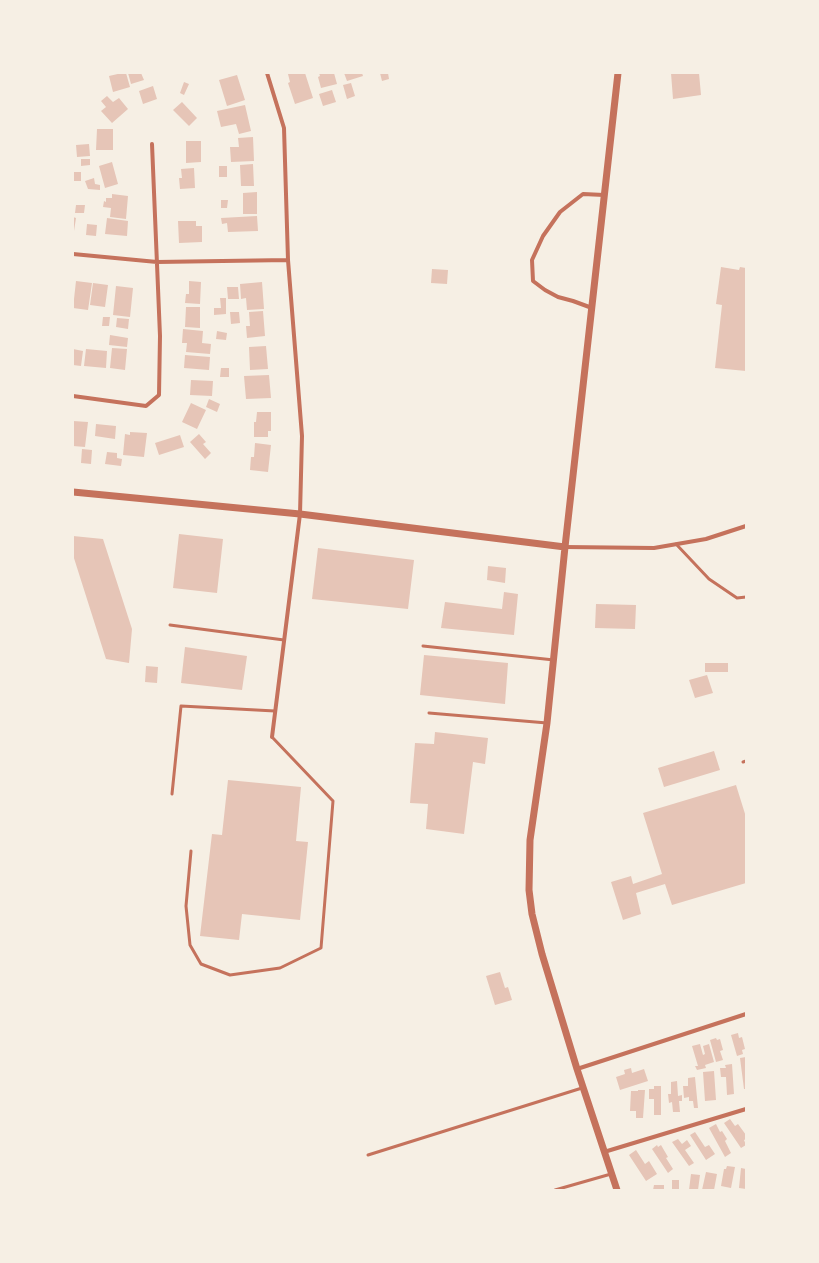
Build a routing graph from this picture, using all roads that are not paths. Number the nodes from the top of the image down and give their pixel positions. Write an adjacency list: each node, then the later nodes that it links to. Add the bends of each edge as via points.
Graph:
1 (267, 73): 6 (street, via 284,128)
2 (618, 73): 4 (street)
3 (152, 144): 7 (street)
4 (604, 195): 8 (street); 8 (street, via 583,194 560,212 543,236 532,260 533,282 558,297)
5 (73, 254): 7 (street)
6 (288, 260): 7 (street); 11 (street, via 302,436)
7 (157, 262): 9 (street, via 160,336 158,395 146,406)
8 (592, 308): 14 (street)
9 (73, 396)
10 (73, 492): 11 (street)
11 (300, 514): 14 (street); 17 (street)
12 (746, 526): 13 (street, via 706,539)
13 (676, 544): 14 (street, via 654,548); 15 (lane, via 709,579 737,598)
14 (565, 547): 19 (street)
15 (746, 597)
16 (170, 625): 17 (lane)
17 (284, 640): 20 (street)
18 (423, 646): 19 (lane)
19 (554, 660): 22 (street)
20 (275, 711): 23 (street); 24 (lane, via 181,706)
21 (429, 713): 22 (lane)
22 (547, 723): 27 (street, via 530,840 529,890 542,954)
23 (272, 737): 25 (lane, via 333,801 321,948 280,968 238,974 230,975 202,964 190,945 186,906)
24 (172, 794)
25 (191, 852)
26 (746, 1014): 27 (street)
27 (577, 1069): 28 (street)
28 (584, 1088): 30 (street); 31 (lane)
29 (746, 1109): 30 (street)
30 (604, 1152): 32 (street)
31 (368, 1155)
32 (611, 1174): 33 (lane); 34 (street)
33 (555, 1190)
34 (617, 1190)

